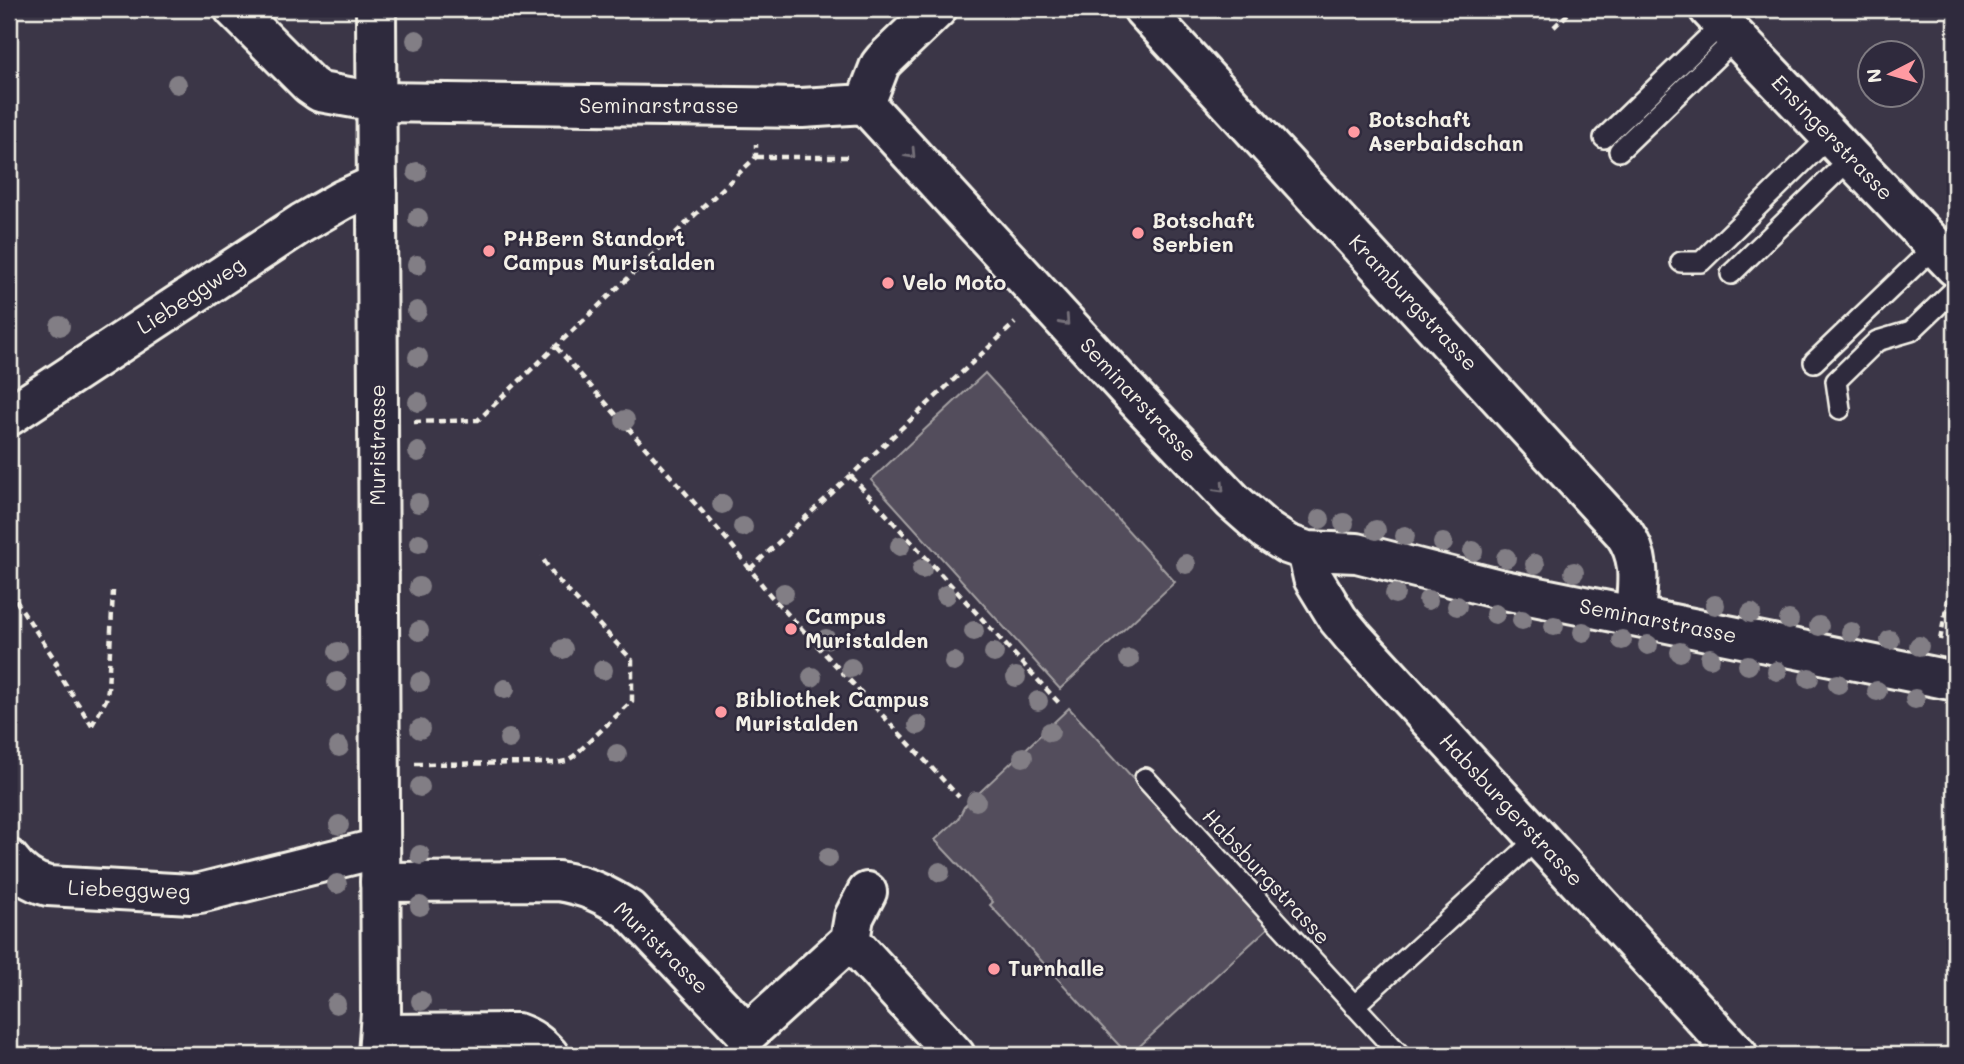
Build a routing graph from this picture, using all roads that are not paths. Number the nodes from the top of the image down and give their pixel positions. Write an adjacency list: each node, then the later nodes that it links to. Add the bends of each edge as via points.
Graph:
1 (234, 9): 6 (street, Seminarstrasse, via 320,92)
2 (937, 9): 7 (street, via 884,60)
3 (1143, 9): 19 (street, Kramburgstrasse, via 1624,533 1638,567)
4 (370, 13): 6 (street, Muristrasse)
5 (1723, 23): 8 (lane); 9 (street, Ensingerstrasse)
6 (377, 102): 7 (street, Seminarstrasse, via 803,108); 10 (street, Muristrasse)
7 (864, 104): 18 (street, Seminarstrasse, one-way to 18, via 1233,501 1287,544)
8 (1611, 144)
9 (1840, 147): 11 (street, Ensingerstrasse); 12 (lane, via 1701,262); 13 (lane)
10 (377, 184): 17 (street, Liebeggweg, via 302,223); 24 (street, Muristrasse)
11 (1945, 257): 15 (lane)
12 (1681, 262)
13 (1731, 274)
14 (1955, 289): 16 (lane, via 1911,331 1877,341 1836,381)
15 (1814, 362)
16 (1840, 409)
17 (9, 416)
18 (1307, 551): 19 (street, Seminarstrasse, via 1357,553 1499,589); 22 (street, Habsburgerstrasse, via 1313,578 1341,624)
19 (1636, 616): 20 (street, Seminarstrasse)
20 (1955, 681)
21 (1145, 778): 27 (lane, Habsburgstrasse)
22 (1537, 839): 27 (lane); 33 (street, Habsburgerstrasse)
23 (9, 859): 24 (street, Liebeggweg, via 18,871 48,886 191,894)
24 (380, 865): 28 (street, Muristrasse); 29 (street, Muristrasse, via 558,881 606,895 629,910)
25 (867, 891): 26 (street, via 854,917)
26 (850, 940): 29 (street, Muristrasse); 31 (street)
27 (1354, 1006): 32 (lane, Habsburgstrasse)
28 (379, 1045): 30 (street, via 517,1033)
29 (739, 1045)
30 (549, 1055)
31 (955, 1055)
32 (1400, 1055)
33 (1738, 1055)

